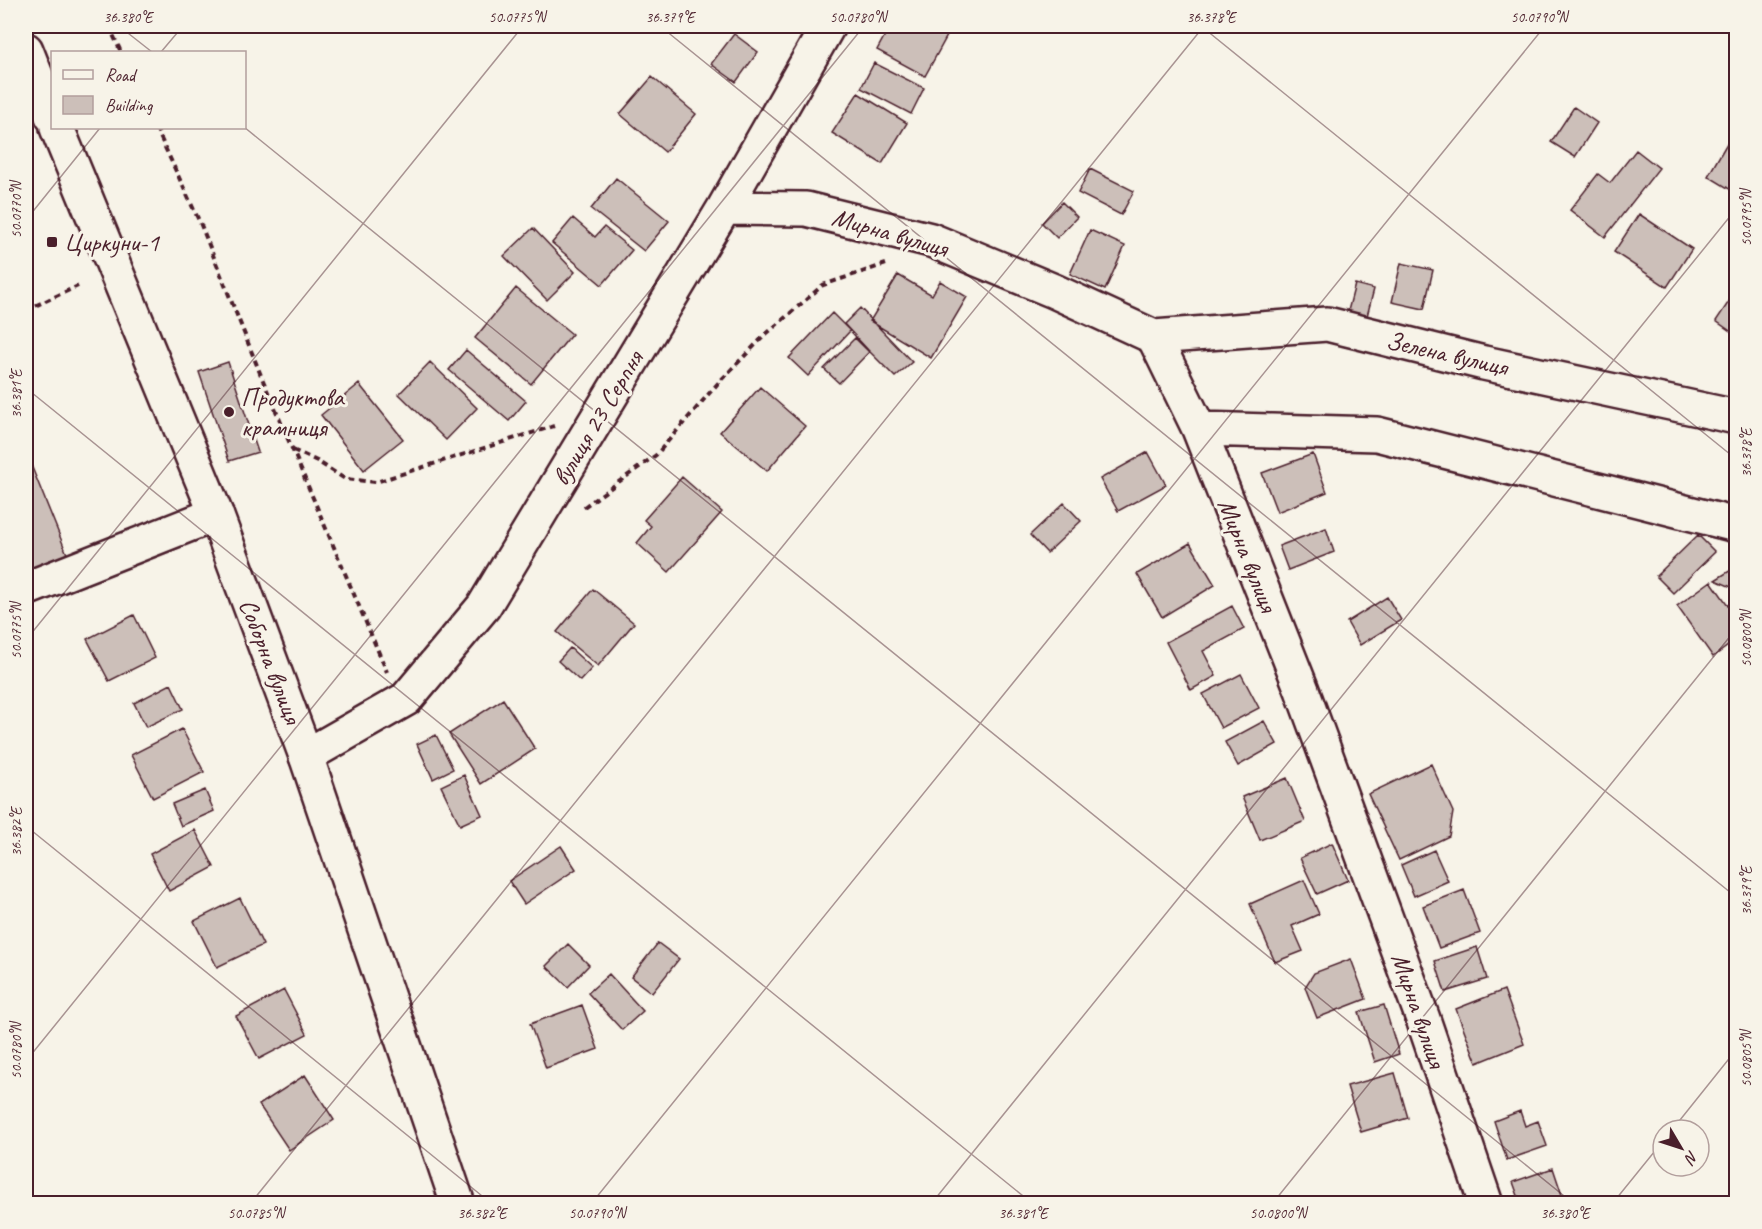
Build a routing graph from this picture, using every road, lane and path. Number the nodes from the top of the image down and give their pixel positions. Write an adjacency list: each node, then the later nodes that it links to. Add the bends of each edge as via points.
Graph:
1 (109, 26): 4 (path)
2 (828, 26): 8 (street, вулиця 23 Серпня)
3 (26, 50): 5 (street)
4 (121, 51)
5 (51, 113)
6 (57, 129): 17 (street, Соборна вулиця)
7 (156, 129): 16 (path, via 201,225)
8 (724, 208): 12 (street, Мирна вулиця, via 807,209 931,240); 18 (street, вулиця 23 Серпня)
9 (896, 265): 18 (path, via 886,264 823,285 719,382 656,455 583,508)
10 (78, 286): 11 (path)
11 (26, 310)
12 (1154, 337): 13 (street, Зелена вулиця, via 1327,324 1485,363); 15 (street, Мирна вулиця)
13 (1737, 417)
14 (556, 425): 16 (path, via 376,482 345,479)
15 (1198, 429): 19 (street, via 1377,434); 24 (street, Мирна вулиця, via 1302,690)
16 (292, 450): 21 (path, via 388,674)
17 (216, 514): 20 (street); 22 (street, Соборна вулиця)
18 (540, 514): 21 (street, вулиця 23 Серпня, via 484,606 406,699)
19 (1737, 525)
20 (26, 589)
21 (380, 714): 22 (street, вулиця 23 Серпня)
22 (306, 756): 23 (street, Соборна вулиця)
23 (458, 1203)
24 (1486, 1203)

